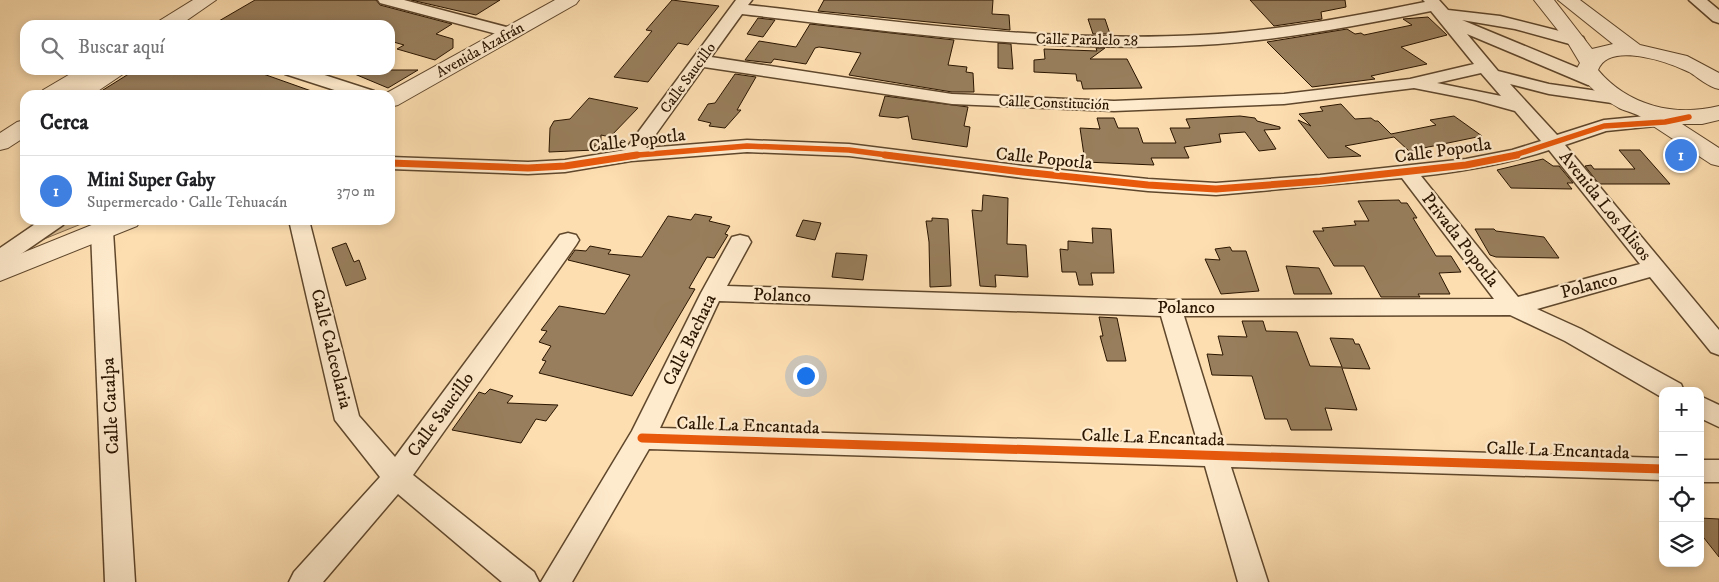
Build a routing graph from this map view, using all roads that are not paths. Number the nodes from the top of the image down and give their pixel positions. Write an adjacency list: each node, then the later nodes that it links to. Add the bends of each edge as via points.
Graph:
1 (206, 0): 11 (street)
2 (228, 0): 12 (street)
3 (386, 0): 13 (street)
4 (569, 0): 13 (street, Avenida Azafrán)
5 (1544, 0): 14 (street)
6 (1568, 0): 15 (street)
7 (1697, 0): 10 (street)
8 (741, 5): 9 (street, Calle Paralelo 28, via 1004,38 1124,42 1260,35); 16 (street, Calle Saucillo)
9 (1439, 9): 14 (street, Calle Paralelo 28, via 1535,27); 17 (street); 18 (street, Avenida Los Alisos)
10 (1719, 18)
11 (174, 20)
12 (196, 20)
13 (512, 33): 28 (street, Avenida Azafrán)
14 (1577, 41): 17 (street)
15 (1634, 50): 17 (street, via 1594,54); 22 (street, via 1672,58)
16 (700, 61): 23 (street, Calle Constitución, via 952,99 1114,106 1284,99); 38 (street, Calle Saucillo)
17 (1591, 70): 30 (street)
18 (1490, 71): 23 (street, Calle Constitución); 27 (street); 29 (street, Avenida Los Alisos)
19 (84, 75): 24 (street)
20 (108, 75): 25 (street)
21 (306, 75): 26 (street)
22 (1715, 75)
23 (1410, 84): 29 (street, Calle Constitución, via 1476,95)
24 (59, 90)
25 (85, 90)
26 (353, 90)
27 (1575, 94): 30 (street); 30 (street)
28 (395, 97)
29 (1520, 107): 37 (street, Avenida Los Alisos)
30 (1624, 109): 32 (street); 33 (street); 37 (street, Calle Popotla, via 1604,126)
31 (20, 114): 34 (street)
32 (1709, 119): 33 (street)
33 (1665, 122): 39 (street)
34 (0, 126)
35 (20, 130): 36 (street)
36 (0, 143)
37 (1554, 144): 41 (street, Calle Popotla, via 1466,166); 49 (street, Avenida Los Alisos)
38 (630, 155): 40 (street, Calle Popotla, via 565,166 528,168); 41 (street, Calle Popotla, via 747,146 849,150 1023,172 1216,189)
39 (1719, 159)
40 (395, 163)
41 (1408, 173): 52 (street, Privada Popotla)
42 (49, 225): 48 (street)
43 (116, 225): 45 (street)
44 (300, 225): 63 (street, Calle Calceolaria, via 348,420)
45 (102, 231): 50 (street); 64 (street, Calle Catalpa)
46 (568, 240): 63 (street, Calle Saucillo)
47 (740, 242): 51 (street, Calle Bachata)
48 (0, 258)
49 (1655, 268): 52 (street, Polanco); 54 (street, Avenida Los Alisos)
50 (0, 272)
51 (712, 293): 53 (street, Polanco); 58 (street, Calle Bachata)
52 (1512, 307): 53 (street, Polanco); 55 (street, via 1572,335)
53 (1170, 308): 59 (street)
54 (1719, 346)
55 (1665, 387)
56 (1704, 408): 57 (street)
57 (1719, 417)
58 (642, 438): 59 (street, Calle La Encantada); 67 (street)
59 (1213, 454): 60 (street, Calle La Encantada); 68 (street)
60 (1659, 469)
61 (1704, 471): 62 (street)
62 (1719, 471)
63 (396, 477): 65 (street, Calle Saucillo); 66 (street, Calle Calceolaria)
64 (120, 582)
65 (304, 582)
66 (524, 582)
67 (556, 582)
68 (1253, 582)

